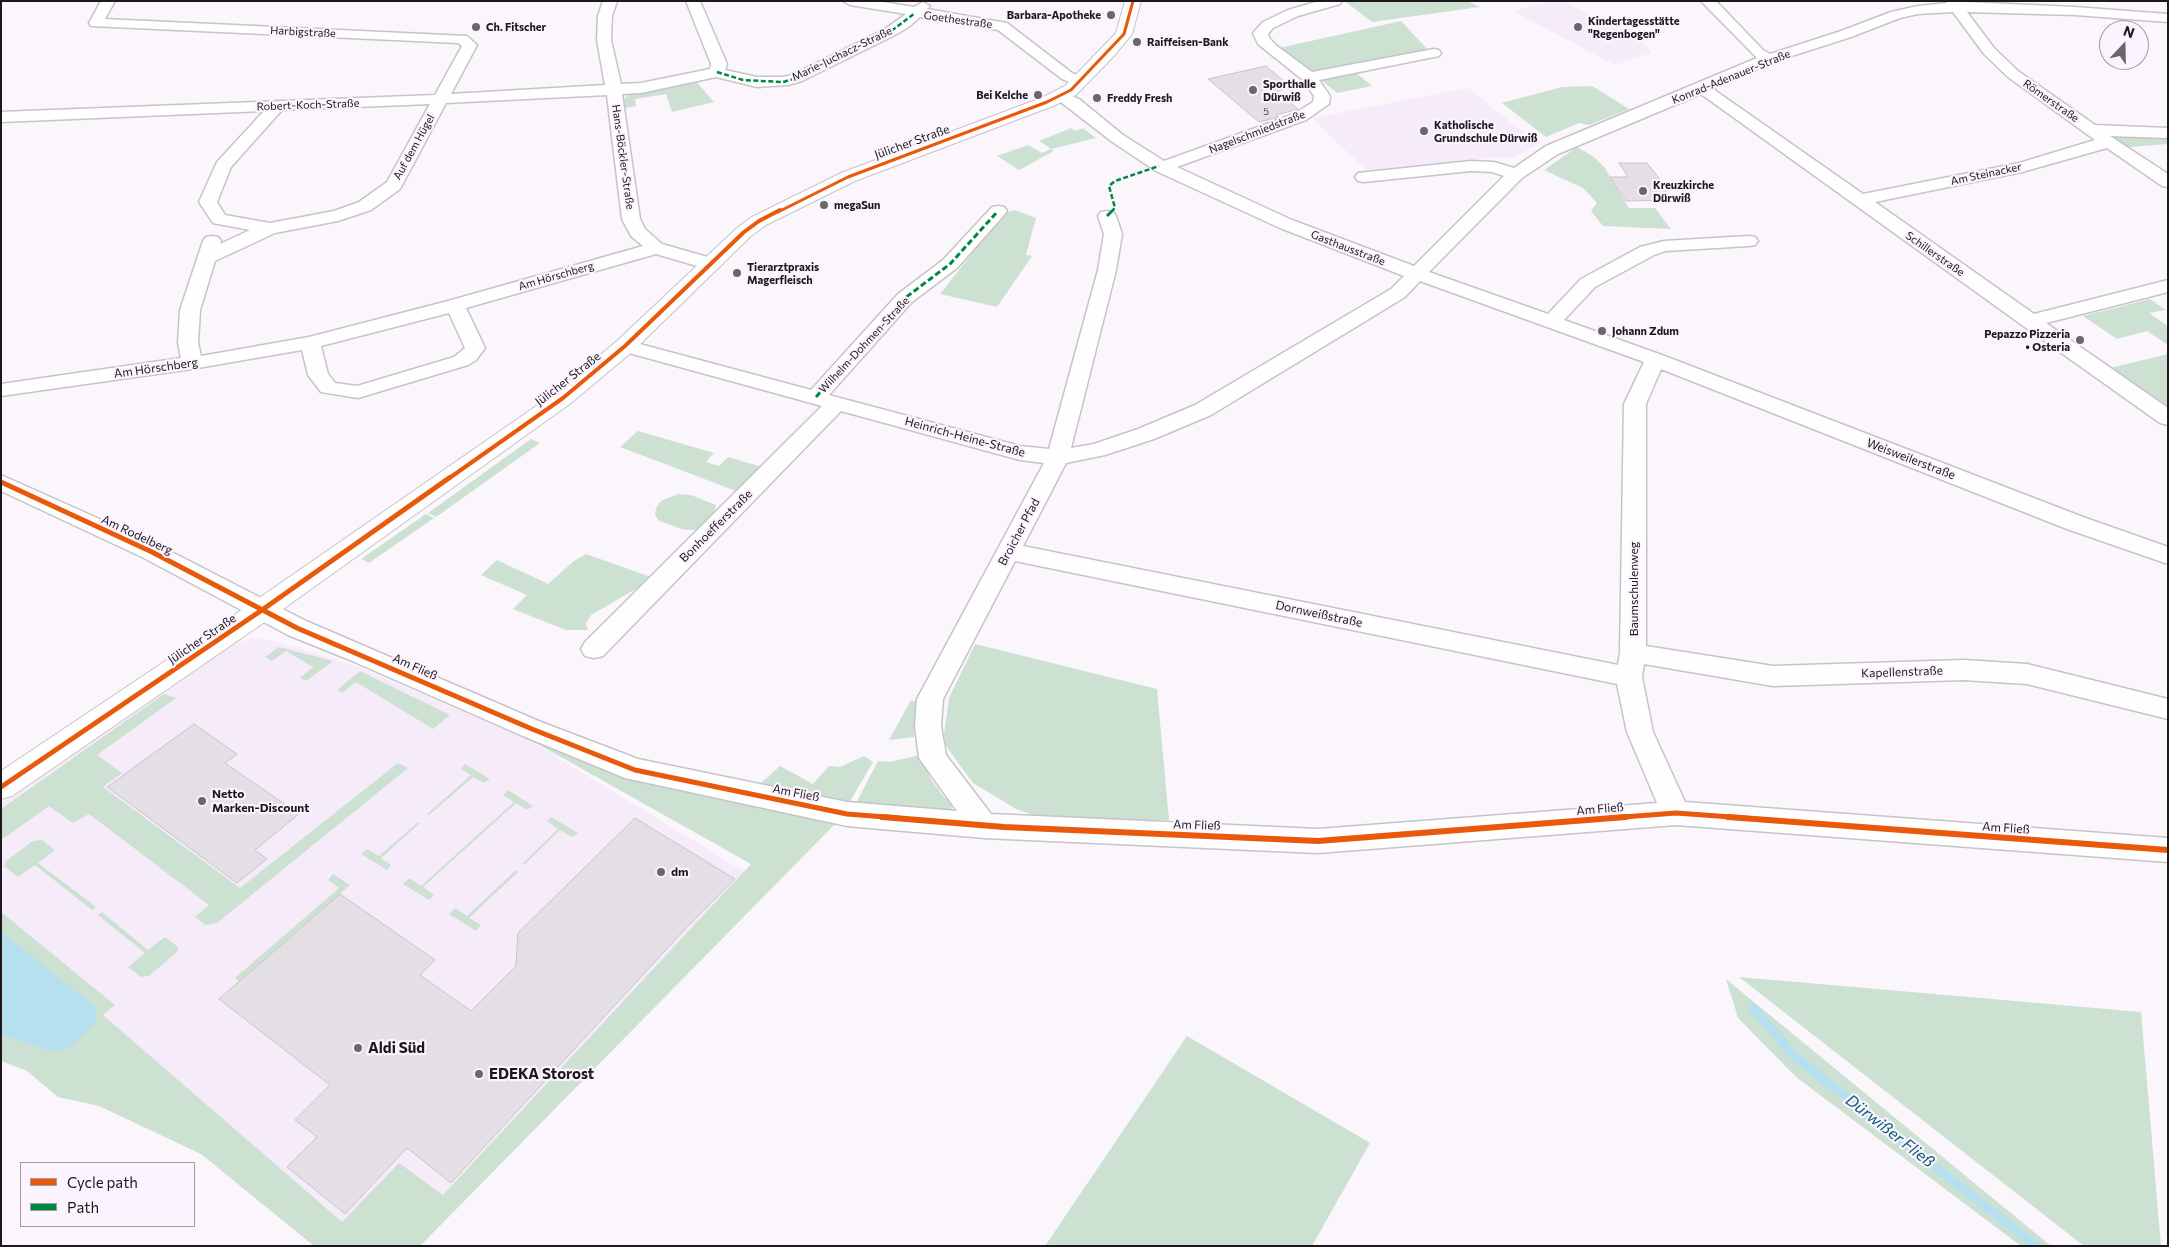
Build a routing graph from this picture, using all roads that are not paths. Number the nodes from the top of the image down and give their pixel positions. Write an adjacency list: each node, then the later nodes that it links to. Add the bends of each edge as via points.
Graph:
1 (108, 1): 20 (street, Harbigstraße, via 96,23 468,41 470,45)
2 (610, 1): 18 (street, Hans-Böckler-Straße, via 605,16 604,40)
3 (693, 1): 14 (street, via 719,64)
4 (850, 1): 10 (street, Goethestraße)
5 (928, 1): 10 (street, Marie-Juchacz-Straße)
6 (1133, 1): 16 (street, Jülicher Straße, via 1124,34)
7 (1335, 1): 15 (street, Nagelschmiedstraße, via 1293,13 1268,25 1260,33 1263,41)
8 (1708, 1): 13 (street, via 1758,53)
9 (1954, 4): 11 (street, Konrad-Adenauer-Straße); 13 (street, Konrad-Adenauer-Straße, via 1896,15); 23 (street, Römerstraße, via 1989,51 2013,74)
10 (915, 14): 14 (street, Marie-Juchacz-Straße, via 890,32 784,82 743,80); 16 (street, Goethestraße, via 1002,26 1068,76)
11 (2168, 18)
12 (1434, 53): 15 (street)
13 (1768, 59): 17 (street, Konrad-Adenauer-Straße)
14 (717, 72): 18 (street, via 641,88)
15 (1309, 78): 27 (street, Nagelschmiedstraße, via 1322,96 1321,104 1312,111)
16 (1080, 81): 19 (street, Jülicher Straße)
17 (1702, 88): 28 (street, Konrad-Adenauer-Straße, via 1552,150); 31 (street, Schillerstraße)
18 (614, 90): 20 (street, Robert-Koch-Straße); 37 (street, Hans-Böckler-Straße, via 631,219 637,232)
19 (1061, 96): 27 (street, Gasthausstraße); 39 (street, Jülicher Straße, via 834,183 760,221)
20 (441, 99): 21 (street, Robert-Koch-Straße); 35 (street, Auf dem Hügel, via 394,185 364,206 347,212)
21 (277, 106): 22 (street, Robert-Koch-Straße); 34 (street, via 223,166 208,202)
22 (1, 117)
23 (2094, 130): 24 (street); 25 (street, Römerstraße)
24 (2168, 132)
25 (2118, 148): 26 (street, Am Steinacker); 30 (street, Römerstraße); 31 (street, Am Steinacker, via 2098,144 2022,167)
26 (2159, 148)
27 (1162, 167): 40 (street, Gasthausstraße, via 1286,224)
28 (1516, 174): 29 (street, via 1494,167 1471,166); 40 (street, Konrad-Adenauer-Straße)
29 (1364, 177)
30 (2168, 182)
31 (1860, 200): 43 (street, Schillerstraße)
32 (998, 211): 50 (street, Wilhelm-Dohmen-Straße, via 950,264 905,298)
33 (1106, 216): 52 (street, Broicher Pfad, via 1113,234 1107,270)
34 (218, 219): 35 (street, Auf dem Hügel); 38 (street)
35 (271, 228): 38 (street, Auf dem Hügel)
36 (1750, 241): 44 (street, via 1664,246 1647,251 1588,283)
37 (656, 248): 39 (street, Hans-Böckler-Straße); 42 (street, Am Hörschberg)
38 (208, 257): 48 (street, via 190,310 188,343)
39 (711, 264): 46 (street, Jülicher Straße)
40 (1418, 274): 44 (street, Gasthausstraße); 52 (street, Heinrich-Heine-Straße, via 1398,294 1203,410 1105,448)
41 (2168, 286): 43 (street)
42 (455, 305): 45 (street, Am Hörschberg); 45 (street, via 475,348 468,356 461,361 358,392 328,388 318,375)
43 (2029, 321): 51 (street, Schillerstraße)
44 (1551, 322): 47 (street, Gasthausstraße)
45 (310, 343): 48 (street, Am Hörschberg)
46 (625, 346): 50 (street, Heinrich-Heine-Straße); 56 (street, Jülicher Straße, via 563,398)
47 (1655, 360): 55 (street, Weisweilerstraße); 58 (street, Baumschulenweg, via 1635,404)
48 (192, 363): 49 (street, Am Hörschberg)
49 (1, 390)
50 (827, 400): 52 (street, Heinrich-Heine-Straße, via 1020,453); 57 (street, Bonhoefferstraße)
51 (2168, 418)
52 (1058, 457): 54 (street, Broicher Pfad)
53 (1, 482): 56 (street, Am Rodelberg, via 152,552)
54 (1009, 551): 58 (street, Dornweißstraße); 62 (street, Broicher Pfad, via 930,699 928,726 933,758)
55 (2168, 556)
56 (262, 610): 60 (street, Jülicher Straße); 62 (street, Am Fließ, via 532,729 635,770 847,814)
57 (594, 649)
58 (1631, 665): 59 (street, Kapellenstraße, via 1773,676 1964,670 2027,674); 61 (street, Baumschulenweg, via 1640,732)
59 (2168, 709)
60 (1, 787)
61 (1676, 813): 62 (street, Am Fließ, via 1318,840); 63 (street, Am Fließ)
62 (984, 826)
63 (2168, 850)

